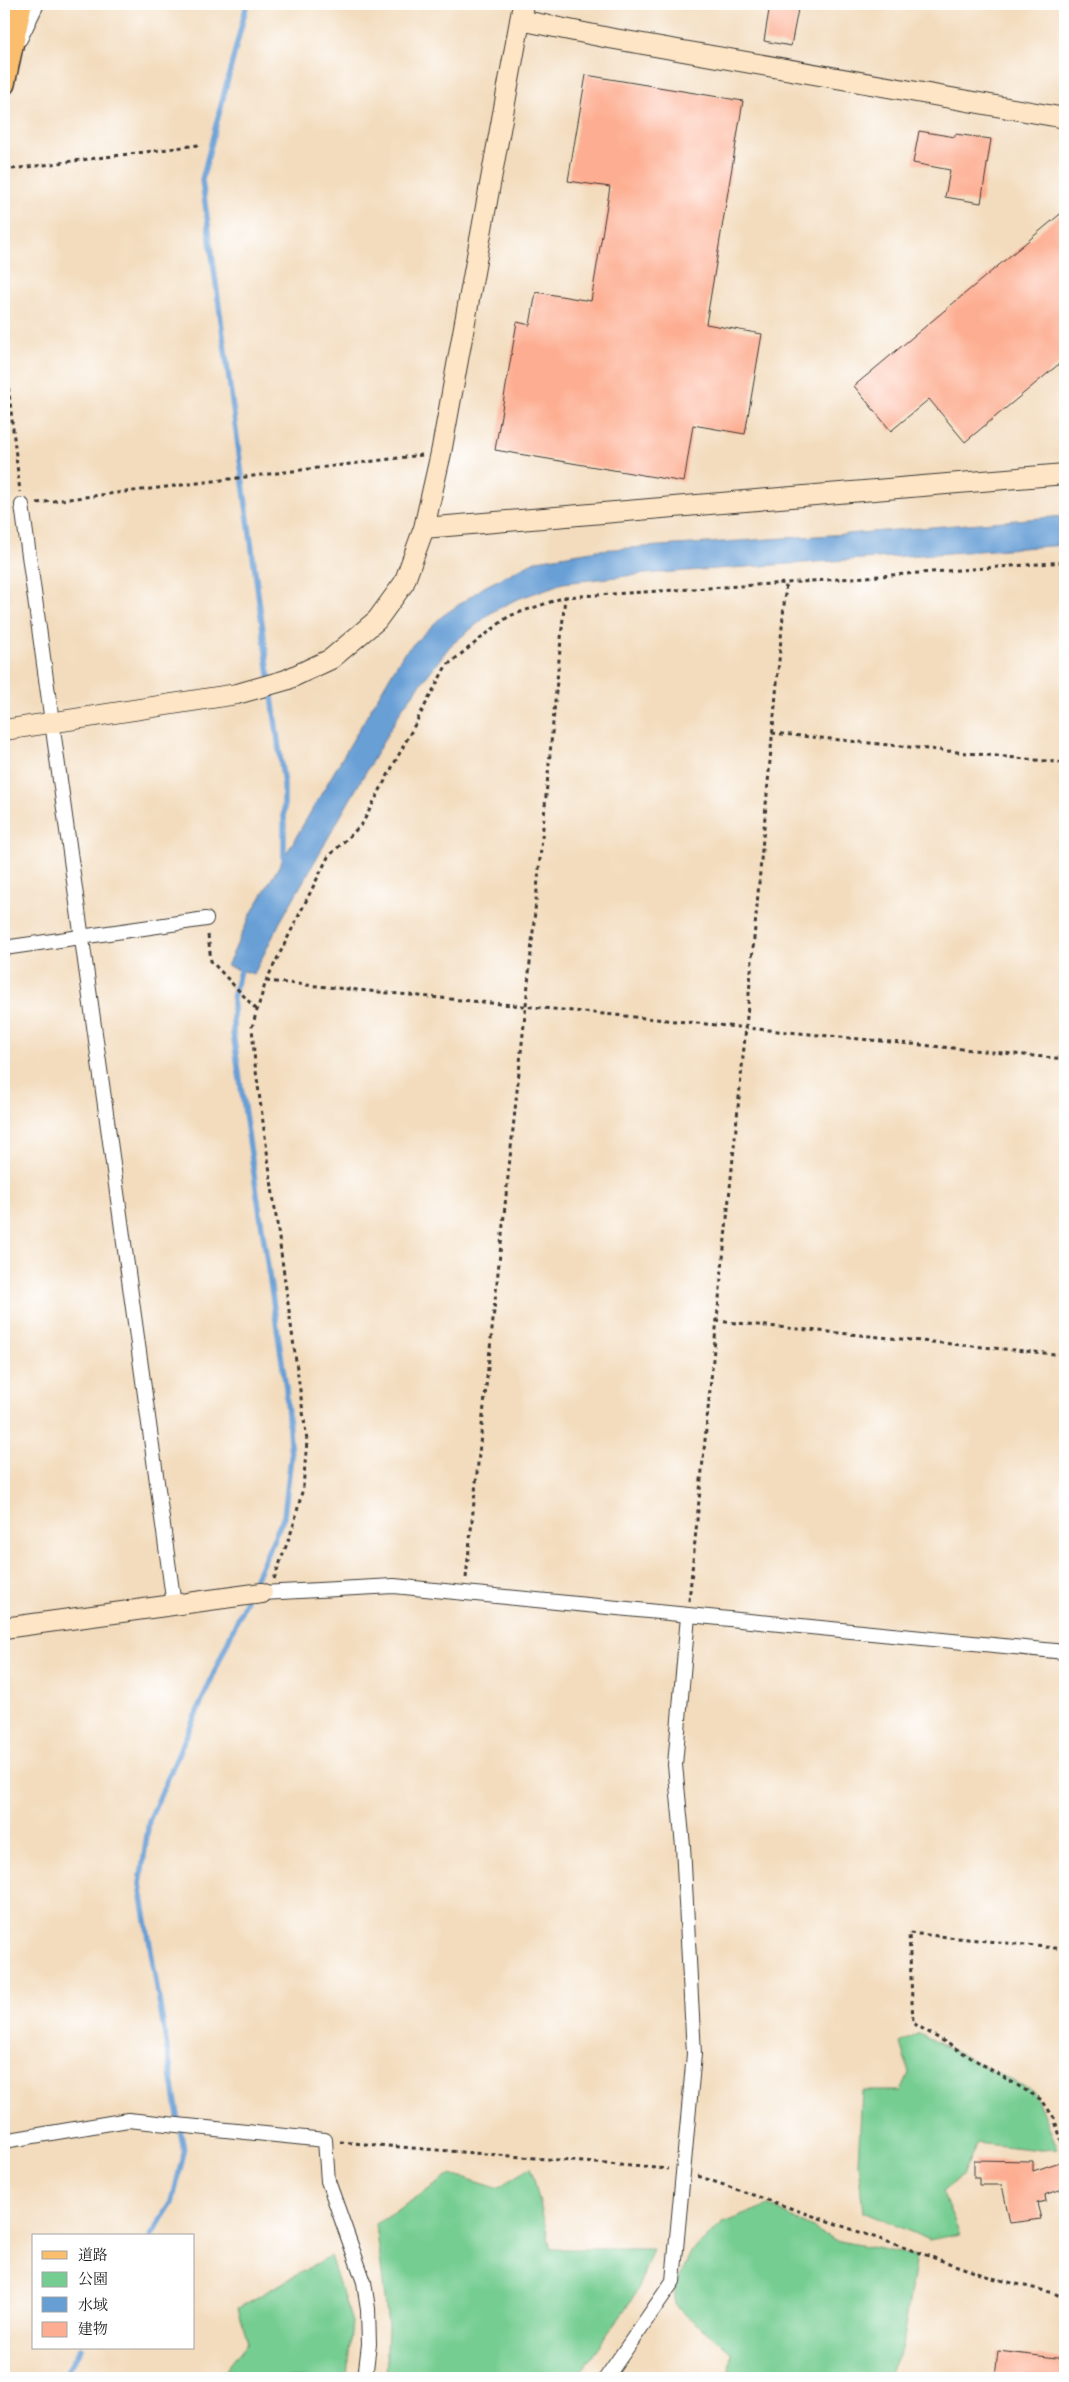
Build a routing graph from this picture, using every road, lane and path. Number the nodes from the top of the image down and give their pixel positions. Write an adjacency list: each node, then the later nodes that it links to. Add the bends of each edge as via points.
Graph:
1 (21, 4): 4 (main road)
2 (37, 4): 4 (street)
3 (521, 12): 5 (street, via 609,38); 9 (street)
4 (6, 75)
5 (1065, 118)
6 (198, 145): 7 (path)
7 (4, 170)
8 (4, 348): 11 (path)
9 (441, 453): 11 (path); 12 (street)
10 (1065, 474): 12 (street)
11 (22, 505): 16 (street)
12 (424, 528): 16 (street, via 404,583 377,620 331,659 286,680 237,694)
13 (1065, 562): 14 (path)
14 (786, 584): 15 (path); 18 (path)
15 (565, 597): 23 (path, via 509,616 446,666 362,824 328,857); 24 (path)
16 (51, 724): 17 (street); 21 (street)
17 (4, 730)
18 (772, 733): 19 (path); 26 (path)
19 (1065, 763)
20 (206, 919): 21 (street); 25 (path, via 211,961)
21 (81, 937): 22 (street); 32 (street)
22 (4, 948)
23 (266, 980): 24 (path); 25 (path)
24 (526, 1005): 26 (path); 31 (path)
25 (257, 1010): 30 (path, via 252,1027 255,1064 307,1442 303,1488 294,1528)
26 (746, 1027): 27 (path); 28 (path)
27 (1065, 1059)
28 (716, 1321): 29 (path); 33 (path)
29 (1065, 1355)
30 (265, 1592): 31 (street, via 394,1586); 32 (street)
31 (465, 1594): 33 (street)
32 (174, 1605): 34 (street)
33 (688, 1616): 35 (street); 40 (street, via 675,1765 683,1846 694,2054)
34 (4, 1628)
35 (1065, 1652)
36 (1065, 1949): 39 (path, via 909,1933 913,2023 1042,2100 1054,2118)
37 (325, 2140): 38 (street, via 128,2120); 40 (path); 42 (street, via 328,2182 364,2282 369,2344)
38 (4, 2141)
39 (1065, 2151)
40 (682, 2170): 41 (path, via 992,2278 1054,2293); 43 (street, via 673,2281)
41 (1065, 2299)
42 (365, 2378)
43 (606, 2378)

